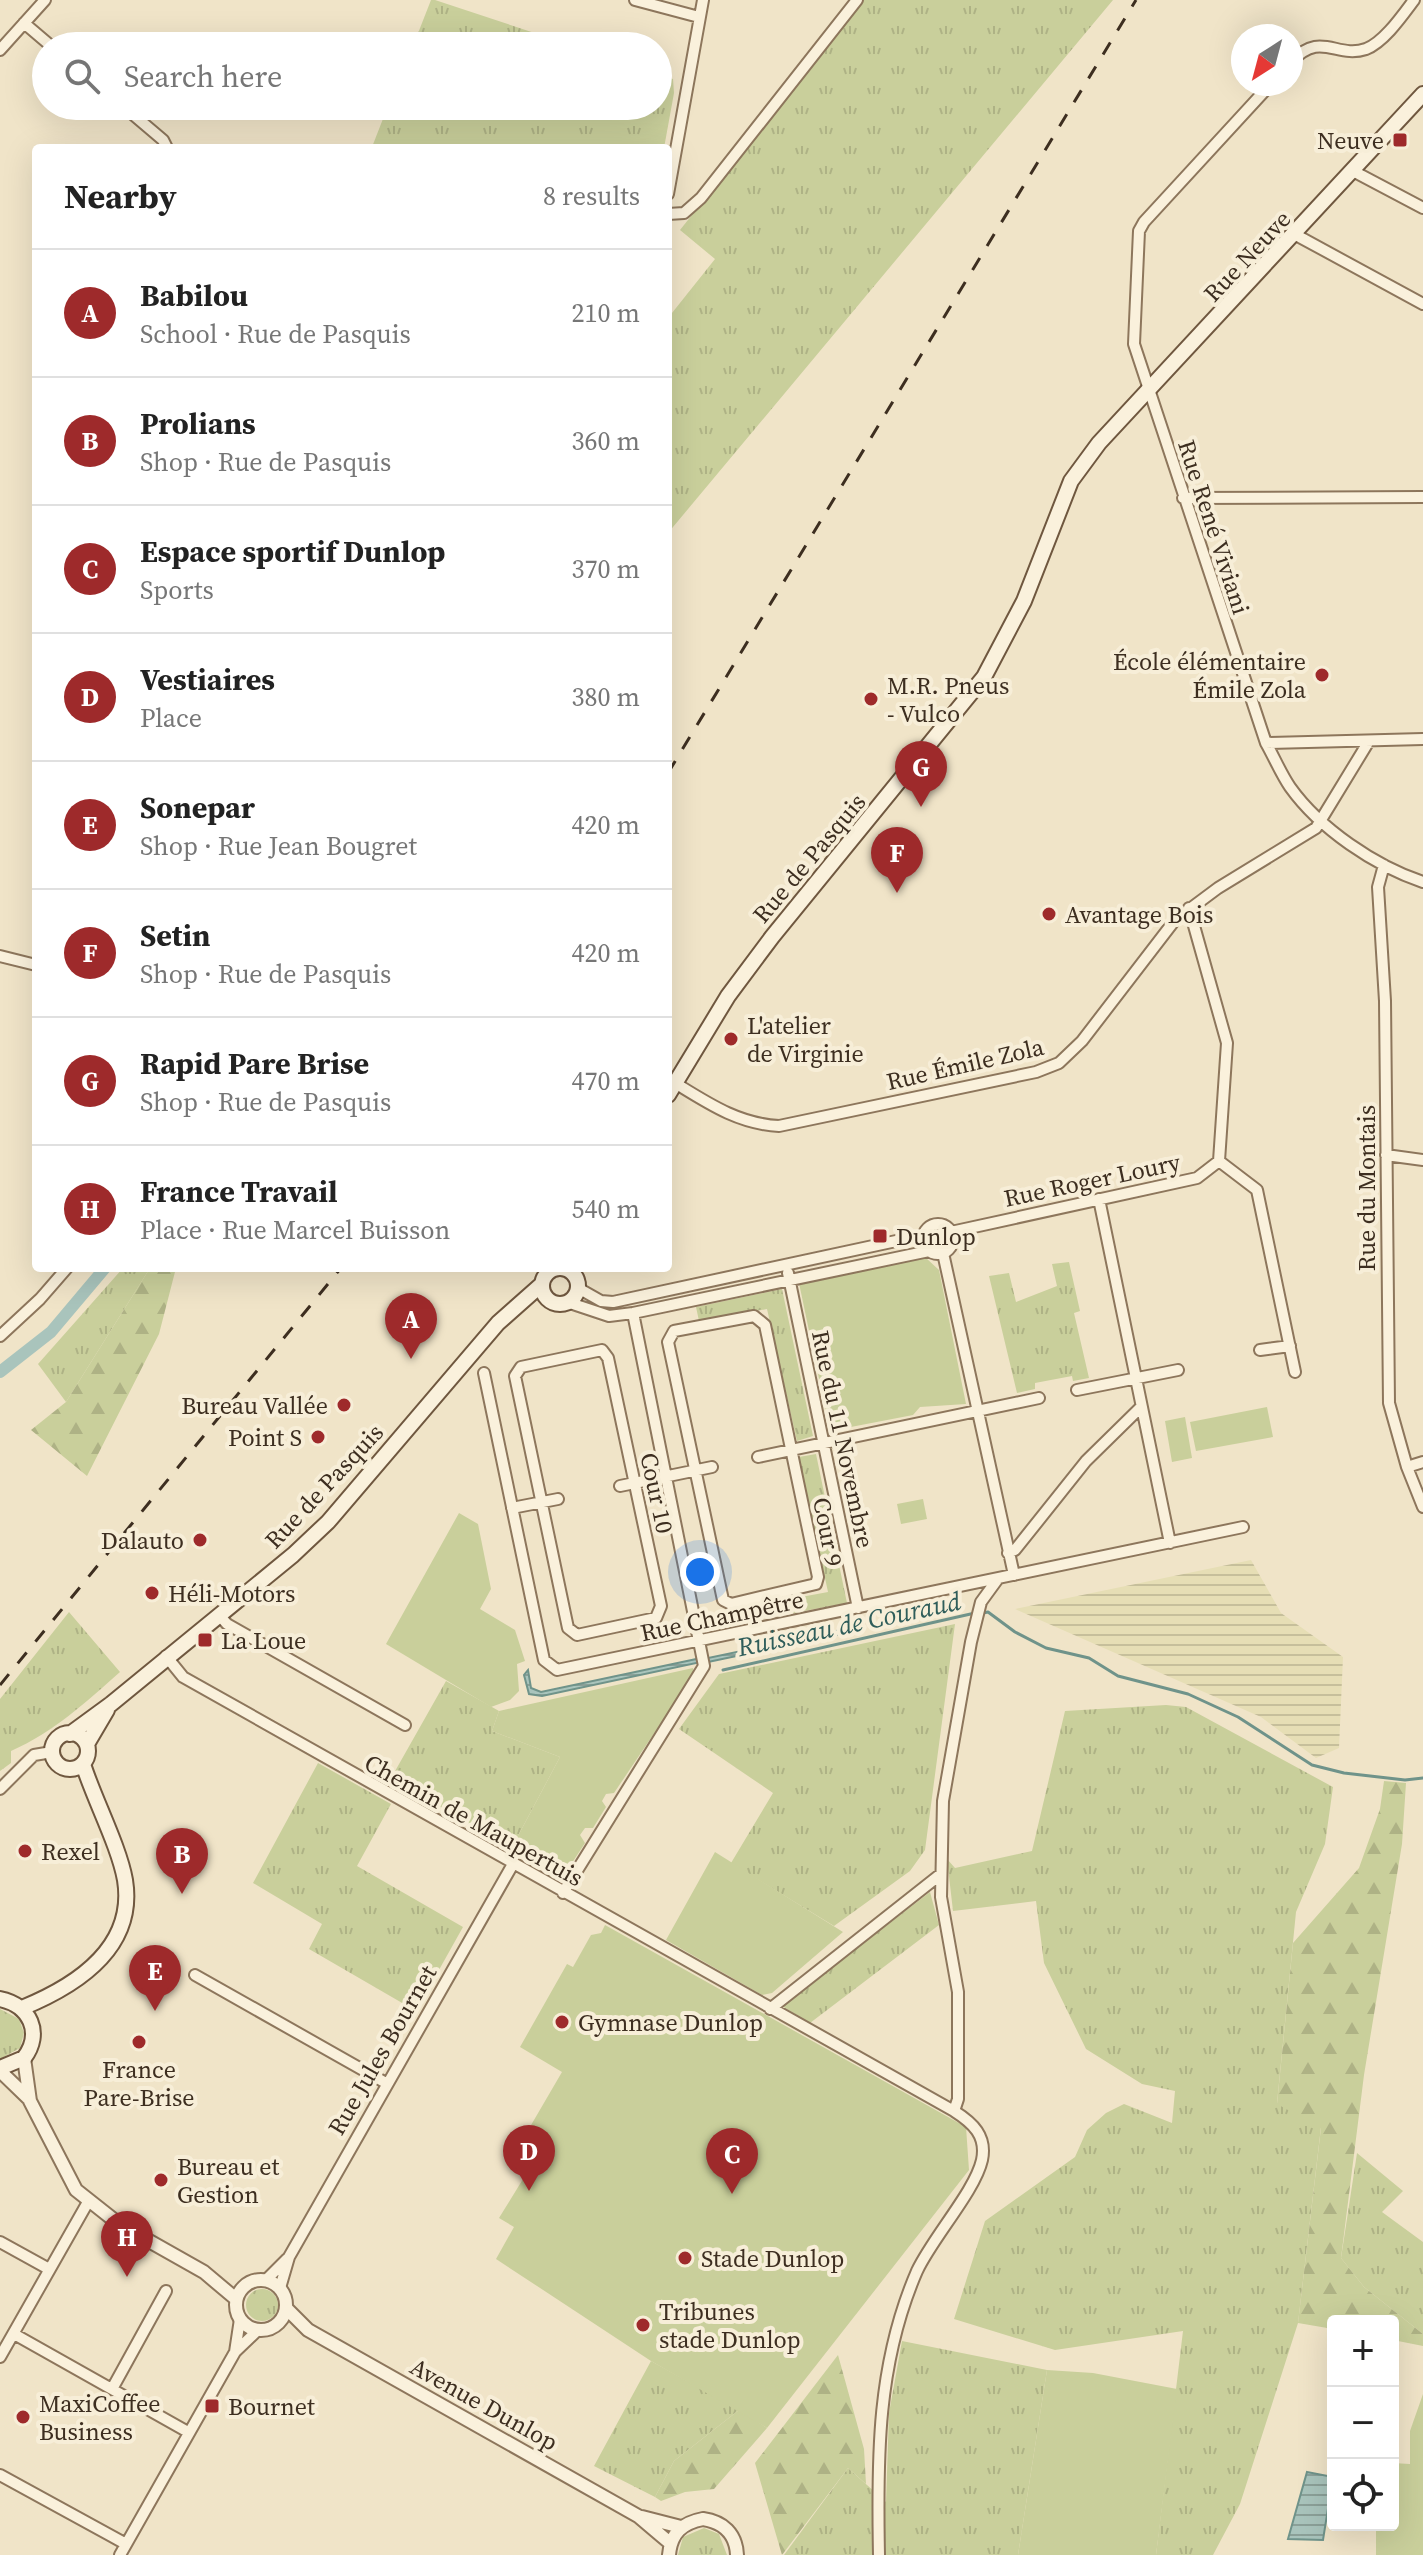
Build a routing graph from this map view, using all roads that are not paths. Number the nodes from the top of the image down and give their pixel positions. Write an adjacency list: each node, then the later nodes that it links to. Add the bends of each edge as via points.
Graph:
1 (45, 0): 7 (street)
2 (635, 0): 6 (street)
3 (703, 0): 6 (street)
4 (857, 0): 18 (street, via 701,198 684,213)
5 (1414, 0): 10 (street, via 1370,47 1358,51 1324,45)
6 (699, 17): 15 (street)
7 (24, 23): 8 (street); 9 (street)
8 (35, 32)
9 (0, 50)
10 (1303, 52)
11 (1423, 94): 16 (main road, Rue Neuve)
12 (1260, 96): 21 (street, Rue René Viviani, via 1139,231 1134,344)
13 (139, 120): 14 (street)
14 (165, 144)
15 (672, 171)
16 (1353, 171): 17 (street); 19 (main road, Rue Neuve)
17 (1423, 208)
18 (672, 214)
19 (1296, 235): 20 (street); 21 (main road, Rue Neuve)
20 (1423, 304)
21 (1149, 392): 22 (main road, Rue Neuve); 24 (street, Rue René Viviani)
22 (1099, 443): 34 (main road, Rue de Pasquis, via 1071,481 1024,601 984,677 772,937 728,996)
23 (1423, 497): 24 (street)
24 (1183, 498): 27 (street, Rue René Viviani)
25 (1423, 739): 26 (street)
26 (1369, 741): 27 (street); 28 (street)
27 (1266, 743): 28 (street, Rue René Viviani, via 1290,787)
28 (1321, 821): 29 (street, Rue René Viviani); 31 (street, Rue Émile Zola)
29 (1384, 865): 30 (street, Rue René Viviani); 35 (street, Rue du Montais, via 1378,887)
30 (1423, 882)
31 (1189, 908): 34 (street, Rue Émile Zola, via 1164,931 1082,1041 1059,1063 1036,1072 779,1126 756,1125); 37 (street, via 1228,1056)
32 (0, 956): 33 (street)
33 (32, 964)
34 (672, 1089)
35 (1386, 1155): 36 (street); 67 (street, Rue du Montais, via 1389,1403)
36 (1423, 1160)
37 (1219, 1161): 38 (street, Rue Roger Loury, via 1197,1178); 52 (street, via 1257,1190)
38 (1099, 1199): 39 (street, Rue Roger Loury); 57 (street)
39 (951, 1232): 40 (street, Rue Roger Loury, via 934,1225); 42 (street, via 951,1246)
40 (924, 1235): 41 (street); 45 (street, Rue Roger Loury)
41 (929, 1251): 42 (street, Rue Roger Loury); 45 (street, Rue Roger Loury)
42 (943, 1253): 61 (street)
43 (64, 1272): 51 (street)
44 (565, 1272): 45 (street, Rue Roger Loury, via 601,1301 613,1302); 46 (main road, Rue de Pasquis); 48 (main road)
45 (788, 1272): 50 (street, Rue Roger Loury); 62 (street, Rue du 11 Novembre)
46 (542, 1284): 47 (main road); 49 (main road, Rue de Pasquis)
47 (549, 1299): 48 (main road); 49 (main road)
48 (567, 1302): 50 (street, Rue Roger Loury, via 609,1316)
49 (512, 1308): 82 (main road, Rue de Pasquis, via 328,1522)
50 (633, 1313): 69 (street)
51 (0, 1336)
52 (1290, 1346): 53 (street); 55 (street)
53 (1260, 1350)
54 (1178, 1370): 57 (street)
55 (1295, 1372)
56 (484, 1373): 75 (street)
57 (1135, 1378): 58 (street); 60 (street)
58 (1077, 1390)
59 (1039, 1398): 61 (street)
60 (1141, 1407): 77 (street); 78 (street, via 1086,1461)
61 (979, 1412): 62 (street); 78 (street)
62 (823, 1443): 63 (street); 81 (street, Rue du 11 Novembre)
63 (791, 1450): 64 (street); 68 (street, Cour 9, via 817,1582 731,1604 723,1600); 68 (street, Cour 9, via 762,1320 754,1316 674,1331 668,1342)
64 (758, 1457)
65 (1423, 1462): 67 (street)
66 (712, 1467): 68 (street)
67 (1407, 1467): 74 (street, Rue du Montais)
68 (694, 1471): 69 (street)
69 (666, 1476): 70 (street); 83 (street)
70 (635, 1483): 71 (street); 73 (street, Cour 10, via 660,1613 577,1635 568,1628); 73 (street, Cour 10, via 607,1353 602,1350 521,1367 515,1376)
71 (620, 1486)
72 (558, 1499): 73 (street)
73 (541, 1502): 75 (street)
74 (1423, 1507)
75 (512, 1508): 83 (street, Rue Champêtre, via 549,1668)
76 (1243, 1527): 77 (street, Rue Champêtre)
77 (1170, 1543): 79 (street, Rue Champêtre)
78 (1008, 1553): 79 (street)
79 (1014, 1575): 80 (street, Rue Champêtre)
80 (997, 1580): 81 (street, Rue Champêtre); 93 (street, via 980,1611 963,1679 945,1786)
81 (858, 1608): 83 (street, Rue Champêtre)
82 (219, 1615): 84 (main road, Rue de Pasquis); 86 (street)
83 (701, 1640): 94 (street, via 702,1674)
84 (166, 1656): 85 (main road, Rue de Pasquis); 92 (street, Chemin de Maupertuis, via 183,1677)
85 (111, 1704): 87 (main road, Rue de Pasquis); 88 (main road, Rue de Pasquis)
86 (405, 1725)
87 (70, 1734): 88 (main road); 89 (main road, via 55,1741)
88 (87, 1744): 90 (main road, via 88,1755)
89 (52, 1752): 90 (main road, via 56,1763); 91 (street, via 34,1755)
90 (78, 1766): 96 (main road, via 125,1879 124,1914 116,1938 99,1961)
91 (0, 1789)
92 (513, 1864): 94 (street, Chemin de Maupertuis); 103 (street, Rue Jules Bournet)
93 (941, 1874): 99 (street); 105 (street, via 959,2000)
94 (563, 1893): 99 (street, Chemin de Maupertuis)
95 (195, 1975): 103 (street)
96 (62, 1991): 98 (main road); 100 (main road)
97 (0, 1999): 98 (main road)
98 (22, 2008): 100 (main road)
99 (770, 2009): 105 (street, Chemin de Maupertuis)
100 (33, 2029): 101 (main road)
101 (24, 2058): 102 (main road); 104 (street)
102 (0, 2070): 104 (street)
103 (386, 2083): 108 (street, Rue Jules Bournet)
104 (30, 2101): 106 (street, via 66,2175)
105 (954, 2111): 133 (street, Chemin de Maupertuis, via 978,2130 983,2158 932,2240 894,2336 877,2453)
106 (88, 2202): 109 (street); 110 (street)
107 (0, 2242): 109 (street)
108 (289, 2257): 111 (street, Rue Jules Bournet); 113 (street, Rue Jules Bournet)
109 (49, 2269): 121 (street)
110 (204, 2272): 112 (street); 115 (street)
111 (266, 2280): 112 (street); 113 (street)
112 (245, 2285): 115 (street)
113 (280, 2288): 116 (street)
114 (166, 2291): 124 (street)
115 (236, 2299): 117 (street)
116 (286, 2308): 118 (street); 120 (street, Avenue Dunlop)
117 (240, 2319): 119 (street); 122 (street)
118 (276, 2325): 119 (street); 120 (street, Avenue Dunlop)
119 (258, 2330): 122 (street)
120 (308, 2330): 127 (street, Avenue Dunlop)
121 (14, 2334): 123 (street); 124 (street)
122 (235, 2352): 125 (street)
123 (0, 2357)
124 (112, 2389): 125 (street)
125 (188, 2432): 129 (street)
126 (0, 2475): 129 (street)
127 (638, 2516): 128 (street, Avenue Dunlop); 130 (street, Avenue Dunlop)
128 (681, 2527): 130 (street); 132 (street, Avenue Dunlop, via 703,2519 715,2521 733,2536)
129 (126, 2544): 131 (street)
130 (670, 2549)
131 (120, 2555)
132 (737, 2555)
133 (879, 2555)

